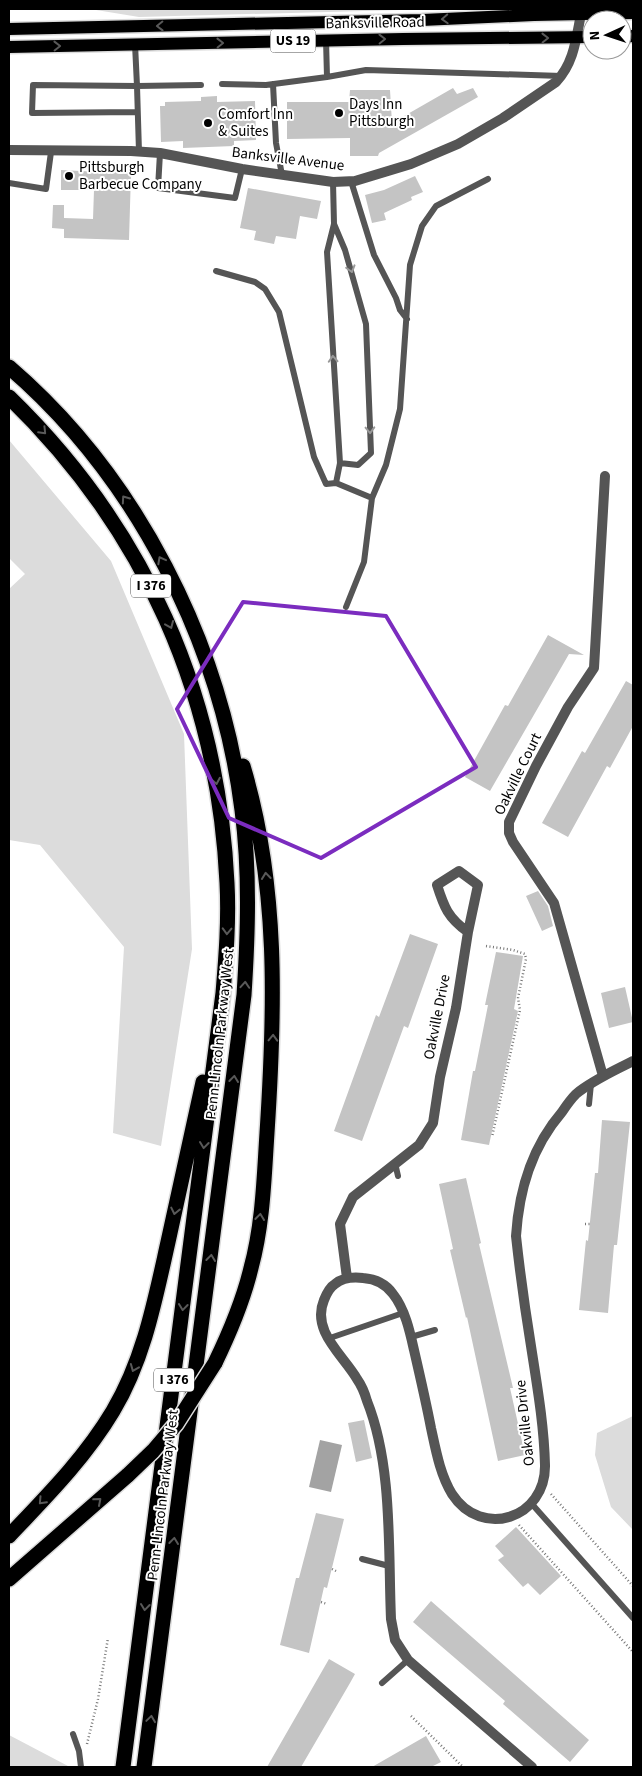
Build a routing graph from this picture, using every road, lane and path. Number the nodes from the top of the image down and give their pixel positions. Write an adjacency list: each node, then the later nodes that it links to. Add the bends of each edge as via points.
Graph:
1 (514, 12): 2 (main road, US 19); 4 (main road, US 19)
2 (474, 13): 5 (main road, US 19, one-way to 5)
3 (633, 13): 4 (main road, US 19)
4 (581, 14): 6 (street, Banksville Avenue)
5 (9, 29)
6 (576, 37): 7 (main road, Banksville Road / US 19); 8 (main road, Banksville Road / US 19, one-way to 6); 11 (street, Banksville Avenue, via 571,60)
7 (582, 37)
8 (326, 40): 9 (main road, Banksville Road / US 19, one-way to 8); 12 (lane)
9 (135, 44): 10 (main road, Banksville Road / US 19, one-way to 9); 16 (lane)
10 (9, 47)
11 (562, 76): 12 (lane, via 366,70); 25 (street, Banksville Avenue, via 503,118 458,144 411,164)
12 (326, 77): 14 (lane)
13 (222, 84): 14 (lane)
14 (273, 84): 23 (lane, via 276,143)
15 (201, 85): 16 (lane)
16 (137, 86): 17 (lane); 17 (lane, via 33,85 32,113)
17 (137, 112): 20 (lane)
18 (9, 150): 19 (street, Banksville Avenue)
19 (52, 152): 20 (street, Banksville Avenue); 27 (lane, via 46,189)
20 (139, 152): 21 (street, Banksville Avenue)
21 (160, 153): 22 (street, Banksville Avenue); 22 (lane, via 158,188 235,198)
22 (242, 169): 23 (street, Banksville Avenue)
23 (282, 175): 26 (street, Banksville Avenue)
24 (488, 179): 30 (lane, via 436,206 422,226 410,265)
25 (351, 181): 26 (street, Banksville Avenue); 30 (lane, via 374,255)
26 (333, 182): 28 (lane)
27 (9, 183)
28 (334, 224): 33 (lane, one-way to 28, via 327,252); 33 (lane, one-way to 33, via 345,250 366,324 371,453 358,465)
29 (216, 271): 35 (lane, via 255,282 266,290 279,312 314,457 326,484)
30 (407, 319): 36 (lane, via 400,409 386,465)
31 (9, 367): 38 (highway, Penn-Lincoln Parkway West / I 376, one-way to 31, via 185,606 151,540 130,508 65,423)
32 (9, 397): 41 (highway, Penn-Lincoln Parkway West / I 376, one-way to 41, via 49,437 112,520 165,615 189,676 208,740 223,831 227,885)
33 (340, 463): 35 (lane)
34 (604, 476): 43 (street, Oakville Court, via 594,668 568,707 509,822 513,842 554,903)
35 (336, 483): 36 (lane)
36 (372, 498): 37 (lane, via 364,562)
37 (346, 607)
38 (209, 668): 64 (highway, one-way to 38, bridge, via 128,1475 176,1424 215,1364 231,1330 243,1298 258,1238 272,1062 269,904 260,830 243,765); 77 (highway, Penn-Lincoln Parkway West / I 376, one-way to 38, via 247,958 248,884 242,810 229,735)
39 (468, 932): 39 (street, Oakville Drive, via 478,885 459,871 437,885 444,908); 47 (street, Oakville Drive, via 433,1123 419,1145)
40 (486, 946): 46 (path, via 526,954 518,998 520,1010)
41 (223, 993): 59 (highway, one-way to 59, via 141,1351 113,1411 87,1448); 76 (highway, Penn-Lincoln Parkway West / I 376, one-way to 76)
42 (633, 1061): 43 (street, Oakville Drive)
43 (603, 1076): 44 (street, Oakville Drive)
44 (591, 1084): 45 (lane); 57 (street, Oakville Drive, via 576,1094 541,1143 528,1169 518,1208 516,1236 545,1454 545,1476)
45 (588, 1104)
46 (492, 1137)
47 (395, 1163): 48 (lane); 51 (street, Oakville Drive, via 353,1197 340,1224)
48 (398, 1176)
49 (585, 1224): 50 (path)
50 (590, 1224)
51 (347, 1278): 52 (street, Oakville Drive, via 382,1283 394,1294); 55 (street, via 334,1284 322,1306 323,1330)
52 (403, 1313): 54 (street, Oakville Drive); 55 (lane)
53 (434, 1330): 54 (lane)
54 (411, 1337): 57 (street, Oakville Drive, via 441,1471 461,1506 488,1520 516,1515)
55 (328, 1339): 61 (street, via 359,1381 369,1404 386,1486)
56 (550, 1493): 65 (path)
57 (531, 1503): 68 (lane)
58 (518, 1525): 70 (path)
59 (9, 1536)
60 (362, 1559): 61 (lane)
61 (389, 1566): 71 (street, via 395,1640)
62 (332, 1569): 63 (path)
63 (336, 1571)
64 (9, 1579)
65 (633, 1586)
66 (321, 1602): 67 (path)
67 (327, 1604)
68 (633, 1618)
69 (108, 1638): 75 (path, via 98,1699)
70 (633, 1652)
71 (408, 1660): 72 (lane); 79 (street)
72 (382, 1683)
73 (411, 1716): 78 (path)
74 (73, 1734): 75 (lane)
75 (81, 1767)
76 (123, 1767)
77 (144, 1767)
78 (463, 1767)
79 (532, 1767)

